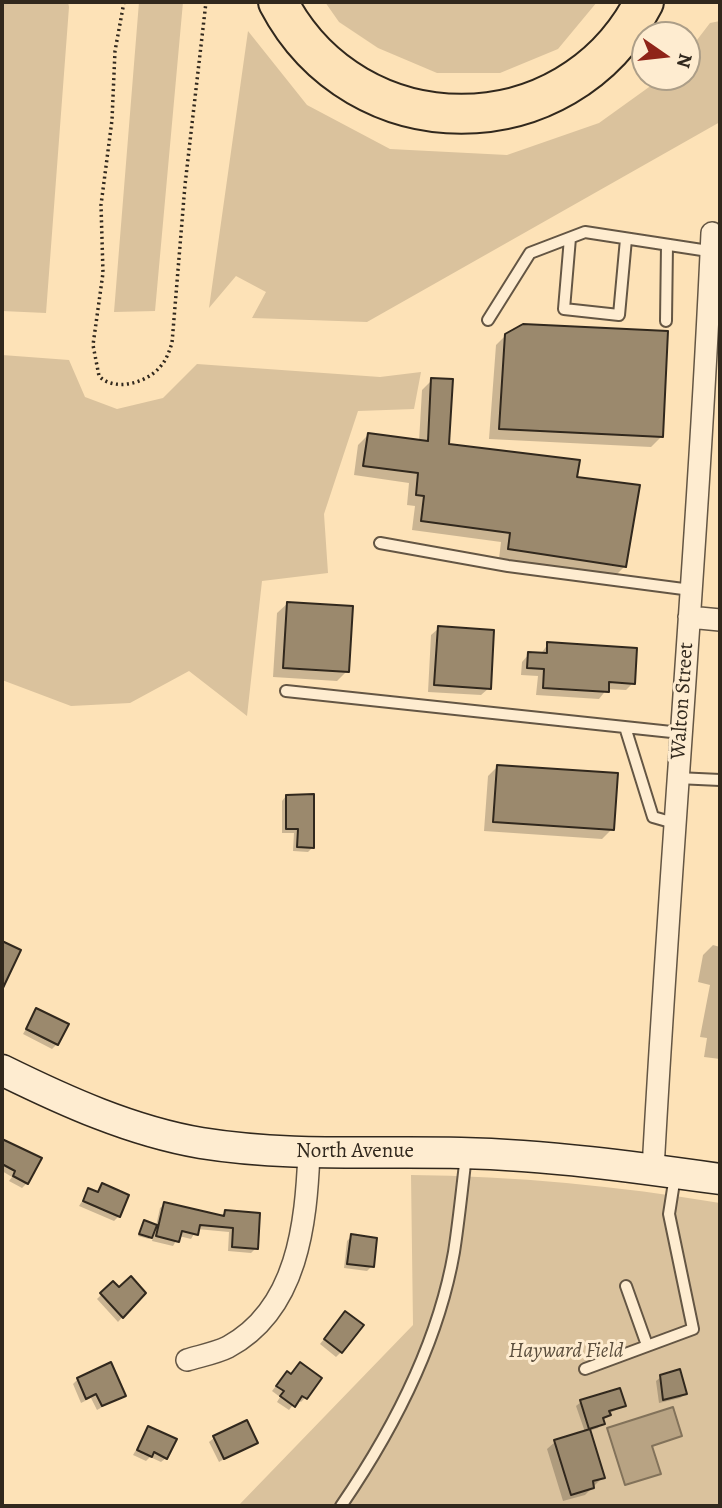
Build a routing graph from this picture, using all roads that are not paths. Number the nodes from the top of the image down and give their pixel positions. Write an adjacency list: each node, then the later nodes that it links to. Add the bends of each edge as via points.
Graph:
1 (278, 2): 2 (highway, via 314,52 352,83 418,110 466,114 515,108 571,83 618,43)
2 (645, 2)
3 (570, 238): 4 (lane, via 585,232); 4 (lane, via 564,309 619,314); 7 (lane, via 530,253)
4 (626, 239): 5 (lane)
5 (667, 245): 6 (lane); 8 (lane)
6 (714, 246): 10 (street, Walton Street)
7 (488, 320)
8 (666, 321)
9 (380, 543): 10 (lane, via 508,566)
10 (691, 590): 11 (street, Walton Street)
11 (689, 617): 12 (street); 15 (street, Walton Street)
12 (720, 620)
13 (286, 691): 14 (lane)
14 (625, 727): 15 (lane); 18 (lane, via 653,817)
15 (681, 733): 16 (street, Walton Street)
16 (677, 778): 17 (lane); 18 (street, Walton Street)
17 (720, 780)
18 (674, 823): 22 (street, Walton Street)
19 (2, 1070): 20 (main road, North Avenue, via 68,1102 131,1125 199,1142)
20 (309, 1153): 21 (main road, North Avenue); 26 (street, via 307,1205 282,1294 254,1328 228,1347)
21 (467, 1153): 22 (main road, North Avenue); 28 (lane, via 454,1254 430,1340 381,1447)
22 (664, 1171): 23 (main road, North Avenue); 25 (lane, via 693,1329)
23 (720, 1180)
24 (626, 1286): 25 (lane)
25 (647, 1345): 27 (lane)
26 (187, 1360)
27 (585, 1368)
28 (341, 1506)

